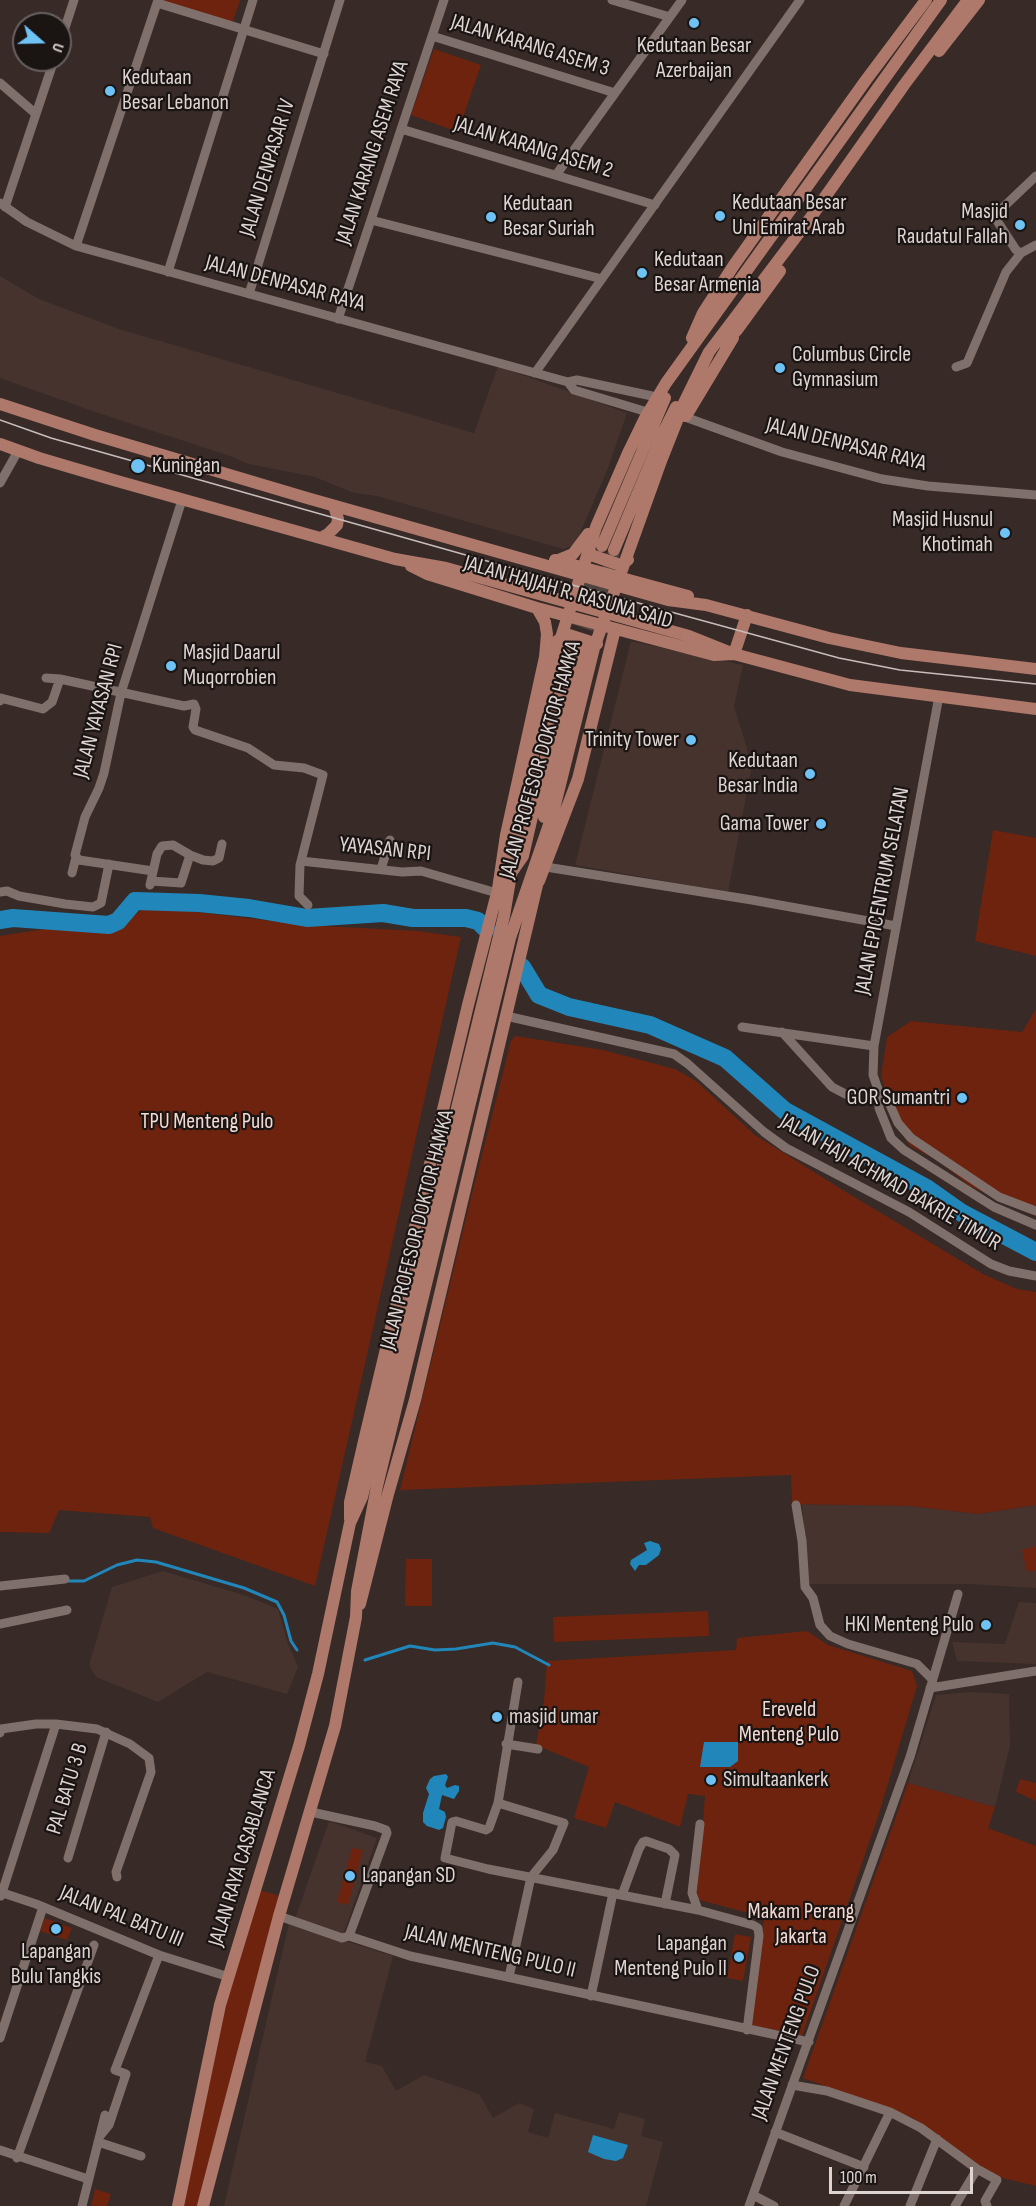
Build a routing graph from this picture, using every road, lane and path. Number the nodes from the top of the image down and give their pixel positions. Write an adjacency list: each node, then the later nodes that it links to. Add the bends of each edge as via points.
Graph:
1 (253, 0): 13 (street)
2 (340, 0): 15 (street, JALAN DENPASAR IV)
3 (444, 0): 14 (street, JALAN KARANG ASEM RAYA)
4 (612, 0): 12 (street)
5 (682, 0): 12 (street)
6 (800, 0): 24 (street)
7 (926, 0): 32 (main road, via 764,222)
8 (941, 0): 97 (main road, JALAN PROFESOR DOKTOR HAMKA, via 666,383 629,451 596,527 549,681 504,916)
9 (968, 0): 97 (main road, JALAN PROFESOR DOKTOR HAMKA, via 709,352 684,403 594,648 552,813 513,930)
10 (979, 0): 34 (main road, via 898,104)
11 (158, 2): 13 (street); 27 (street)
12 (670, 17): 18 (street)
13 (244, 30): 15 (street); 29 (street)
14 (432, 36): 18 (street, JALAN KARANG ASEM 3); 20 (street, JALAN KARANG ASEM RAYA)
15 (324, 54): 31 (street, JALAN DENPASAR IV)
16 (50, 72): 19 (street)
17 (0, 83): 19 (street)
18 (615, 93): 21 (street)
19 (36, 114): 23 (street)
20 (401, 129): 21 (street, JALAN KARANG ASEM 2); 25 (street, JALAN KARANG ASEM RAYA)
21 (556, 176): 24 (street, JALAN KARANG ASEM 2)
22 (1036, 176): 28 (street, via 994,216)
23 (3, 205): 27 (street, JALAN DENPASAR RAYA, via 27,222)
24 (655, 205): 30 (street)
25 (371, 220): 30 (street); 33 (street, JALAN KARANG ASEM RAYA)
26 (1036, 245): 28 (street)
27 (76, 246): 29 (street, JALAN DENPASAR RAYA)
28 (1021, 253): 35 (street, via 1006,272 967,363)
29 (168, 272): 31 (street, JALAN DENPASAR RAYA)
30 (602, 279): 36 (street)
31 (249, 294): 33 (street, JALAN DENPASAR RAYA)
32 (703, 313): 34 (main road, via 608,548 682,395 693,377); 38 (main road)
33 (338, 319): 36 (street, JALAN DENPASAR RAYA)
34 (737, 330): 41 (main road)
35 (957, 368)
36 (535, 373): 37 (street, JALAN DENPASAR RAYA)
37 (568, 382): 38 (street, JALAN DENPASAR RAYA, via 577,380); 40 (street, JALAN DENPASAR RAYA, via 574,390)
38 (652, 396): 40 (main road)
39 (0, 404): 47 (main road, JALAN HAJJAH R. RASUNA SAID)
40 (644, 411): 48 (main road)
41 (685, 417): 45 (street, JALAN DENPASAR RAYA, via 782,452 882,478); 51 (main road)
42 (0, 444): 43 (main road, JALAN HAJJAH R. RASUNA SAID)
43 (18, 451): 44 (street); 46 (main road, JALAN HAJJAH R. RASUNA SAID)
44 (0, 483)
45 (1036, 495)
46 (182, 500): 49 (main road, JALAN HAJJAH R. RASUNA SAID); 65 (street, JALAN YAYASAN RPI)
47 (334, 506): 49 (main road, via 337,525); 50 (main road, JALAN HAJJAH R. RASUNA SAID)
48 (588, 534): 51 (main road, via 591,555 620,565); 53 (main road, via 573,554)
49 (321, 538): 52 (main road, JALAN HAJJAH R. RASUNA SAID)
50 (463, 543): 53 (main road, JALAN HAJJAH R. RASUNA SAID, via 489,543); 55 (main road, JALAN HAJJAH R. RASUNA SAID, via 668,600)
51 (631, 552): 54 (main road, via 630,569)
52 (395, 559): 56 (main road, JALAN HAJJAH R. RASUNA SAID, via 427,574); 59 (main road, JALAN HAJJAH R. RASUNA SAID, via 446,568 689,636)
53 (556, 561): 54 (main road, JALAN HAJJAH R. RASUNA SAID)
54 (643, 584): 55 (main road, JALAN HAJJAH R. RASUNA SAID)
55 (706, 605): 57 (main road, JALAN HAJJAH R. RASUNA SAID)
56 (537, 608): 58 (main road, JALAN HAJJAH R. RASUNA SAID); 60 (main road, via 547,634)
57 (747, 615): 59 (main road); 62 (main road, JALAN HAJJAH R. RASUNA SAID, via 901,653)
58 (615, 629): 59 (main road, JALAN HAJJAH R. RASUNA SAID, via 714,655); 61 (main road)
59 (734, 654): 66 (main road, JALAN HAJJAH R. RASUNA SAID, via 850,685)
60 (545, 657): 61 (main road, via 566,634 601,646); 81 (main road)
61 (606, 660): 75 (main road, via 578,779)
62 (1036, 669)
63 (46, 678): 64 (street)
64 (60, 679): 65 (street); 67 (street, via 52,702 43,710 1,698)
65 (122, 693): 72 (street, JALAN YAYASAN RPI, via 104,773 78,837); 73 (street, via 184,706 194,704 195,730 248,748 274,765 304,768 322,775)
66 (939, 696): 68 (main road, JALAN HAJJAH R. RASUNA SAID); 83 (street, JALAN EPICENTRUM SELATAN)
67 (0, 701)
68 (1036, 709)
69 (390, 840): 76 (street)
70 (222, 844): 71 (street, via 216,861)
71 (190, 855): 77 (street, via 173,845 164,845); 77 (street, via 181,883 150,883)
72 (76, 857): 74 (street); 78 (street, JALAN YAYASAN RPI)
73 (302, 861): 76 (street, YAYASAN RPI); 82 (street, via 299,896)
74 (109, 864): 77 (street); 80 (street, via 101,903 93,907)
75 (546, 867): 79 (main road); 83 (street)
76 (381, 869): 81 (street, YAYASAN RPI, via 421,871)
77 (153, 871)
78 (72, 873)
79 (537, 885): 81 (main road, via 539,837 578,645 523,856); 84 (main road)
80 (0, 892)
81 (497, 893): 99 (main road, via 364,1441 350,1502)
82 (308, 905)
83 (896, 926): 87 (street, JALAN EPICENTRUM SELATAN)
84 (506, 1016): 96 (street, JALAN HAJI ACHMAD BAKRIE TIMUR, via 674,1054 786,1148 909,1212 991,1264); 104 (main road, via 415,1400)
85 (742, 1027): 86 (street)
86 (782, 1032): 87 (street); 89 (street, via 832,1087)
87 (874, 1046): 88 (street, JALAN EPICENTRUM SELATAN, via 873,1075)
88 (879, 1092): 90 (street); 91 (street, JALAN EPICENTRUM SELATAN)
89 (851, 1097)
90 (892, 1108): 91 (street); 92 (street, via 911,1138)
91 (880, 1113): 93 (street, via 891,1138 904,1150)
92 (985, 1187): 93 (street); 94 (street, via 999,1197)
93 (979, 1197): 95 (street)
94 (1036, 1211)
95 (1036, 1225)
96 (1036, 1276)
97 (371, 1485): 99 (main road, JALAN PROFESOR DOKTOR HAMKA); 104 (main road, JALAN PROFESOR DOKTOR HAMKA)
98 (796, 1504): 108 (street, via 805,1587 813,1598 820,1625 830,1636 848,1644 917,1664)
99 (350, 1523): 129 (main road, JALAN RAYA CASABLANCA, via 299,1746)
100 (65, 1578): 101 (street)
101 (0, 1586)
102 (956, 1599): 108 (street, JALAN MENTENG PULO)
103 (67, 1610): 105 (street)
104 (356, 1617): 115 (main road, via 335,1726)
105 (0, 1624)
106 (1036, 1671): 108 (street)
107 (518, 1682): 112 (street)
108 (931, 1684): 134 (street, JALAN MENTENG PULO, via 910,1757)
109 (56, 1724): 110 (street); 111 (street); 120 (street)
110 (0, 1730)
111 (106, 1732): 117 (street, PAL BATU 3 B); 118 (street, via 141,1750 151,1767)
112 (506, 1744): 113 (street); 114 (street)
113 (538, 1749)
114 (498, 1803): 119 (street, via 564,1822 553,1850); 119 (street, via 486,1830 452,1822 445,1858)
115 (311, 1812): 125 (main road); 126 (street, via 375,1826 387,1833)
116 (700, 1824): 124 (street, via 692,1893)
117 (68, 1858)
118 (117, 1877)
119 (531, 1877): 121 (street); 130 (street)
120 (1, 1894): 123 (street, JALAN PAL BATU III)
121 (618, 1894): 122 (street); 122 (street, via 646,1841 675,1855); 131 (street)
122 (665, 1904): 124 (street)
123 (43, 1906): 128 (street, JALAN PAL BATU III); 133 (street)
124 (698, 1910): 132 (street, via 758,1928)
125 (279, 1916): 126 (street, JALAN MENTENG PULO II, via 342,1938); 150 (main road)
126 (349, 1936): 130 (street, JALAN MENTENG PULO II, via 410,1956)
127 (94, 1945): 143 (street)
128 (159, 1956): 129 (street, JALAN PAL BATU III); 139 (street, via 115,2070 126,2074 109,2125)
129 (229, 1977): 149 (main road, JALAN RAYA CASABLANCA, via 214,2030)
130 (509, 1977): 131 (street, JALAN MENTENG PULO II)
131 (591, 1996): 132 (street, JALAN MENTENG PULO II)
132 (747, 2030): 134 (street, JALAN MENTENG PULO II)
133 (0, 2038)
134 (809, 2042): 135 (street, JALAN MENTENG PULO)
135 (792, 2085): 136 (street, via 827,2091); 138 (street, JALAN MENTENG PULO)
136 (890, 2112): 140 (street); 144 (street)
137 (105, 2115): 139 (street)
138 (775, 2132): 144 (street); 147 (street, JALAN MENTENG PULO)
139 (99, 2139): 142 (street); 146 (street)
140 (937, 2139): 145 (street); 154 (street)
141 (0, 2150): 143 (street)
142 (141, 2156)
143 (17, 2158): 146 (street)
144 (864, 2167): 153 (street)
145 (977, 2169): 155 (street); 156 (street, via 997,2180 985,2201)
146 (88, 2179): 148 (street)
147 (753, 2195): 151 (street, JALAN MENTENG PULO); 152 (street)
148 (82, 2206)
149 (178, 2206)
150 (203, 2206)
151 (748, 2206)
152 (774, 2206)
153 (844, 2206)
154 (910, 2206)
155 (955, 2206)
156 (987, 2206)

